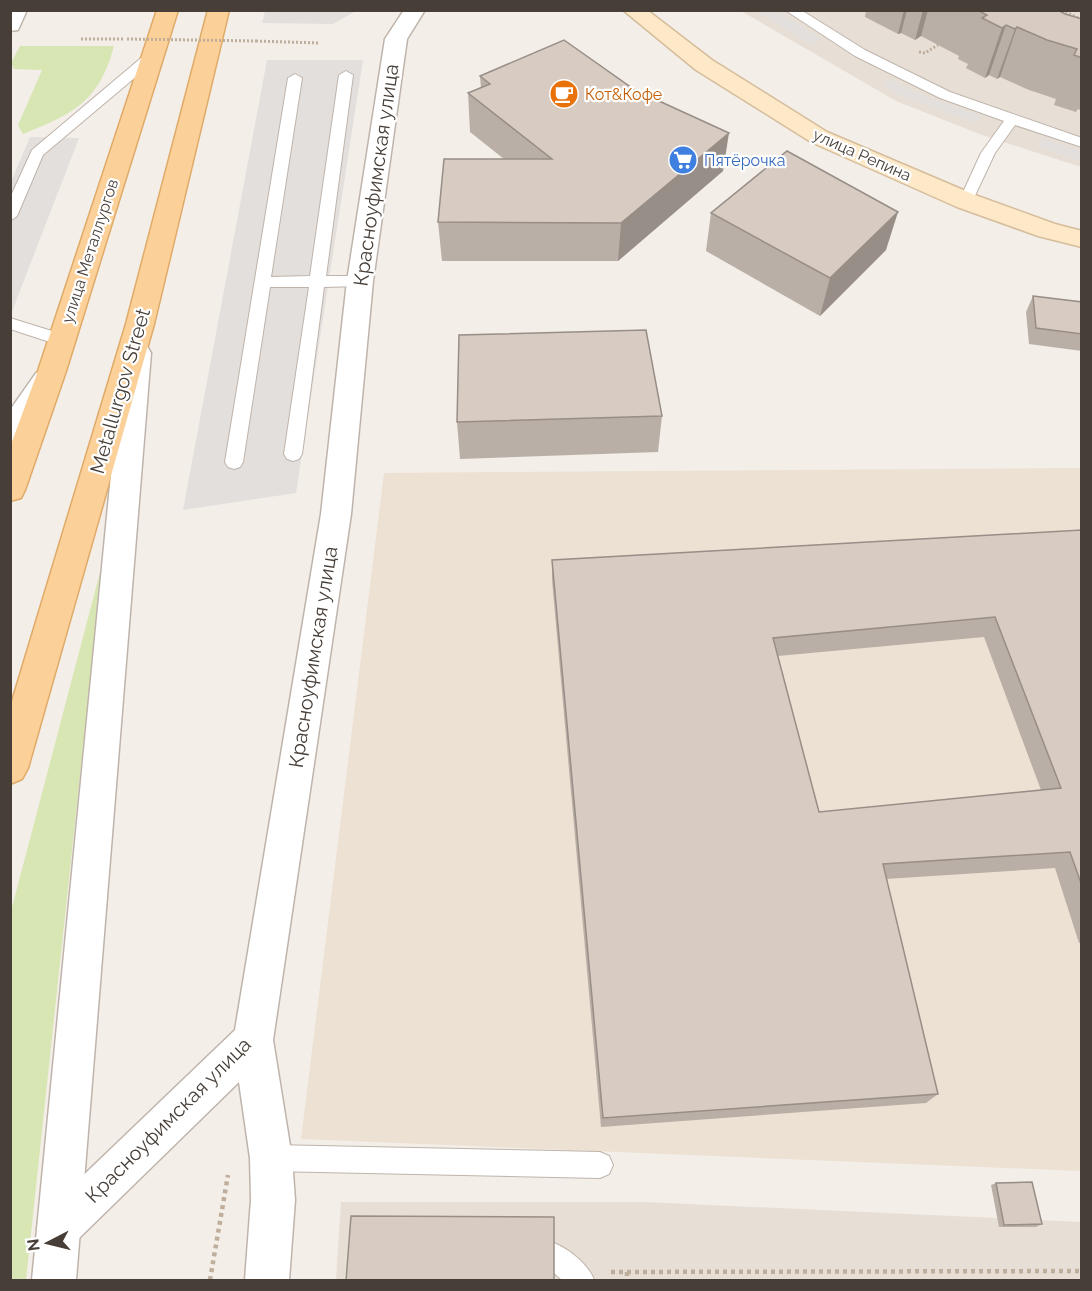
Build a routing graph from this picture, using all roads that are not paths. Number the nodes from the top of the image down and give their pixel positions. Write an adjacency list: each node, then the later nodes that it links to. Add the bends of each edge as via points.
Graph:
1 (17, 10): 8 (street)
2 (168, 10): 10 (main road, улица Металлургов)
3 (219, 10): 22 (main road, Metallurgov Street)
4 (633, 10): 15 (main road, улица Репина, via 704,65 819,137)
5 (790, 10): 9 (lane)
6 (819, 10): 9 (lane)
7 (411, 11): 18 (street, Красноуфимская улица, via 396,39)
8 (10, 25)
9 (818, 27): 13 (lane, via 860,53 945,95)
10 (152, 56): 16 (lane, via 37,153); 23 (main road, улица Металлургов)
11 (346, 75): 20 (lane)
12 (295, 78): 19 (lane)
13 (1012, 119): 14 (lane); 15 (lane, via 988,153)
14 (1082, 143)
15 (966, 201): 17 (main road, улица Репина)
16 (10, 216)
17 (1082, 239)
18 (360, 281): 20 (lane); 30 (street, Красноуфимская улица, via 336,514)
19 (264, 282): 20 (lane); 27 (lane)
20 (318, 283): 26 (lane)
21 (10, 323): 23 (lane)
22 (140, 324): 29 (main road, Metallurgov Street); 33 (street)
23 (62, 340): 24 (main road, улица Металлургов)
24 (52, 371): 25 (street); 28 (main road, улица Металлургов)
25 (10, 433)
26 (293, 454)
27 (234, 462)
28 (10, 490)
29 (10, 768)
30 (253, 1040): 31 (street); 33 (street, Красноуфимская улица)
31 (271, 1158): 32 (lane); 35 (street, via 273,1200)
32 (600, 1165)
33 (59, 1228): 34 (street)
34 (54, 1281)
35 (267, 1281)

